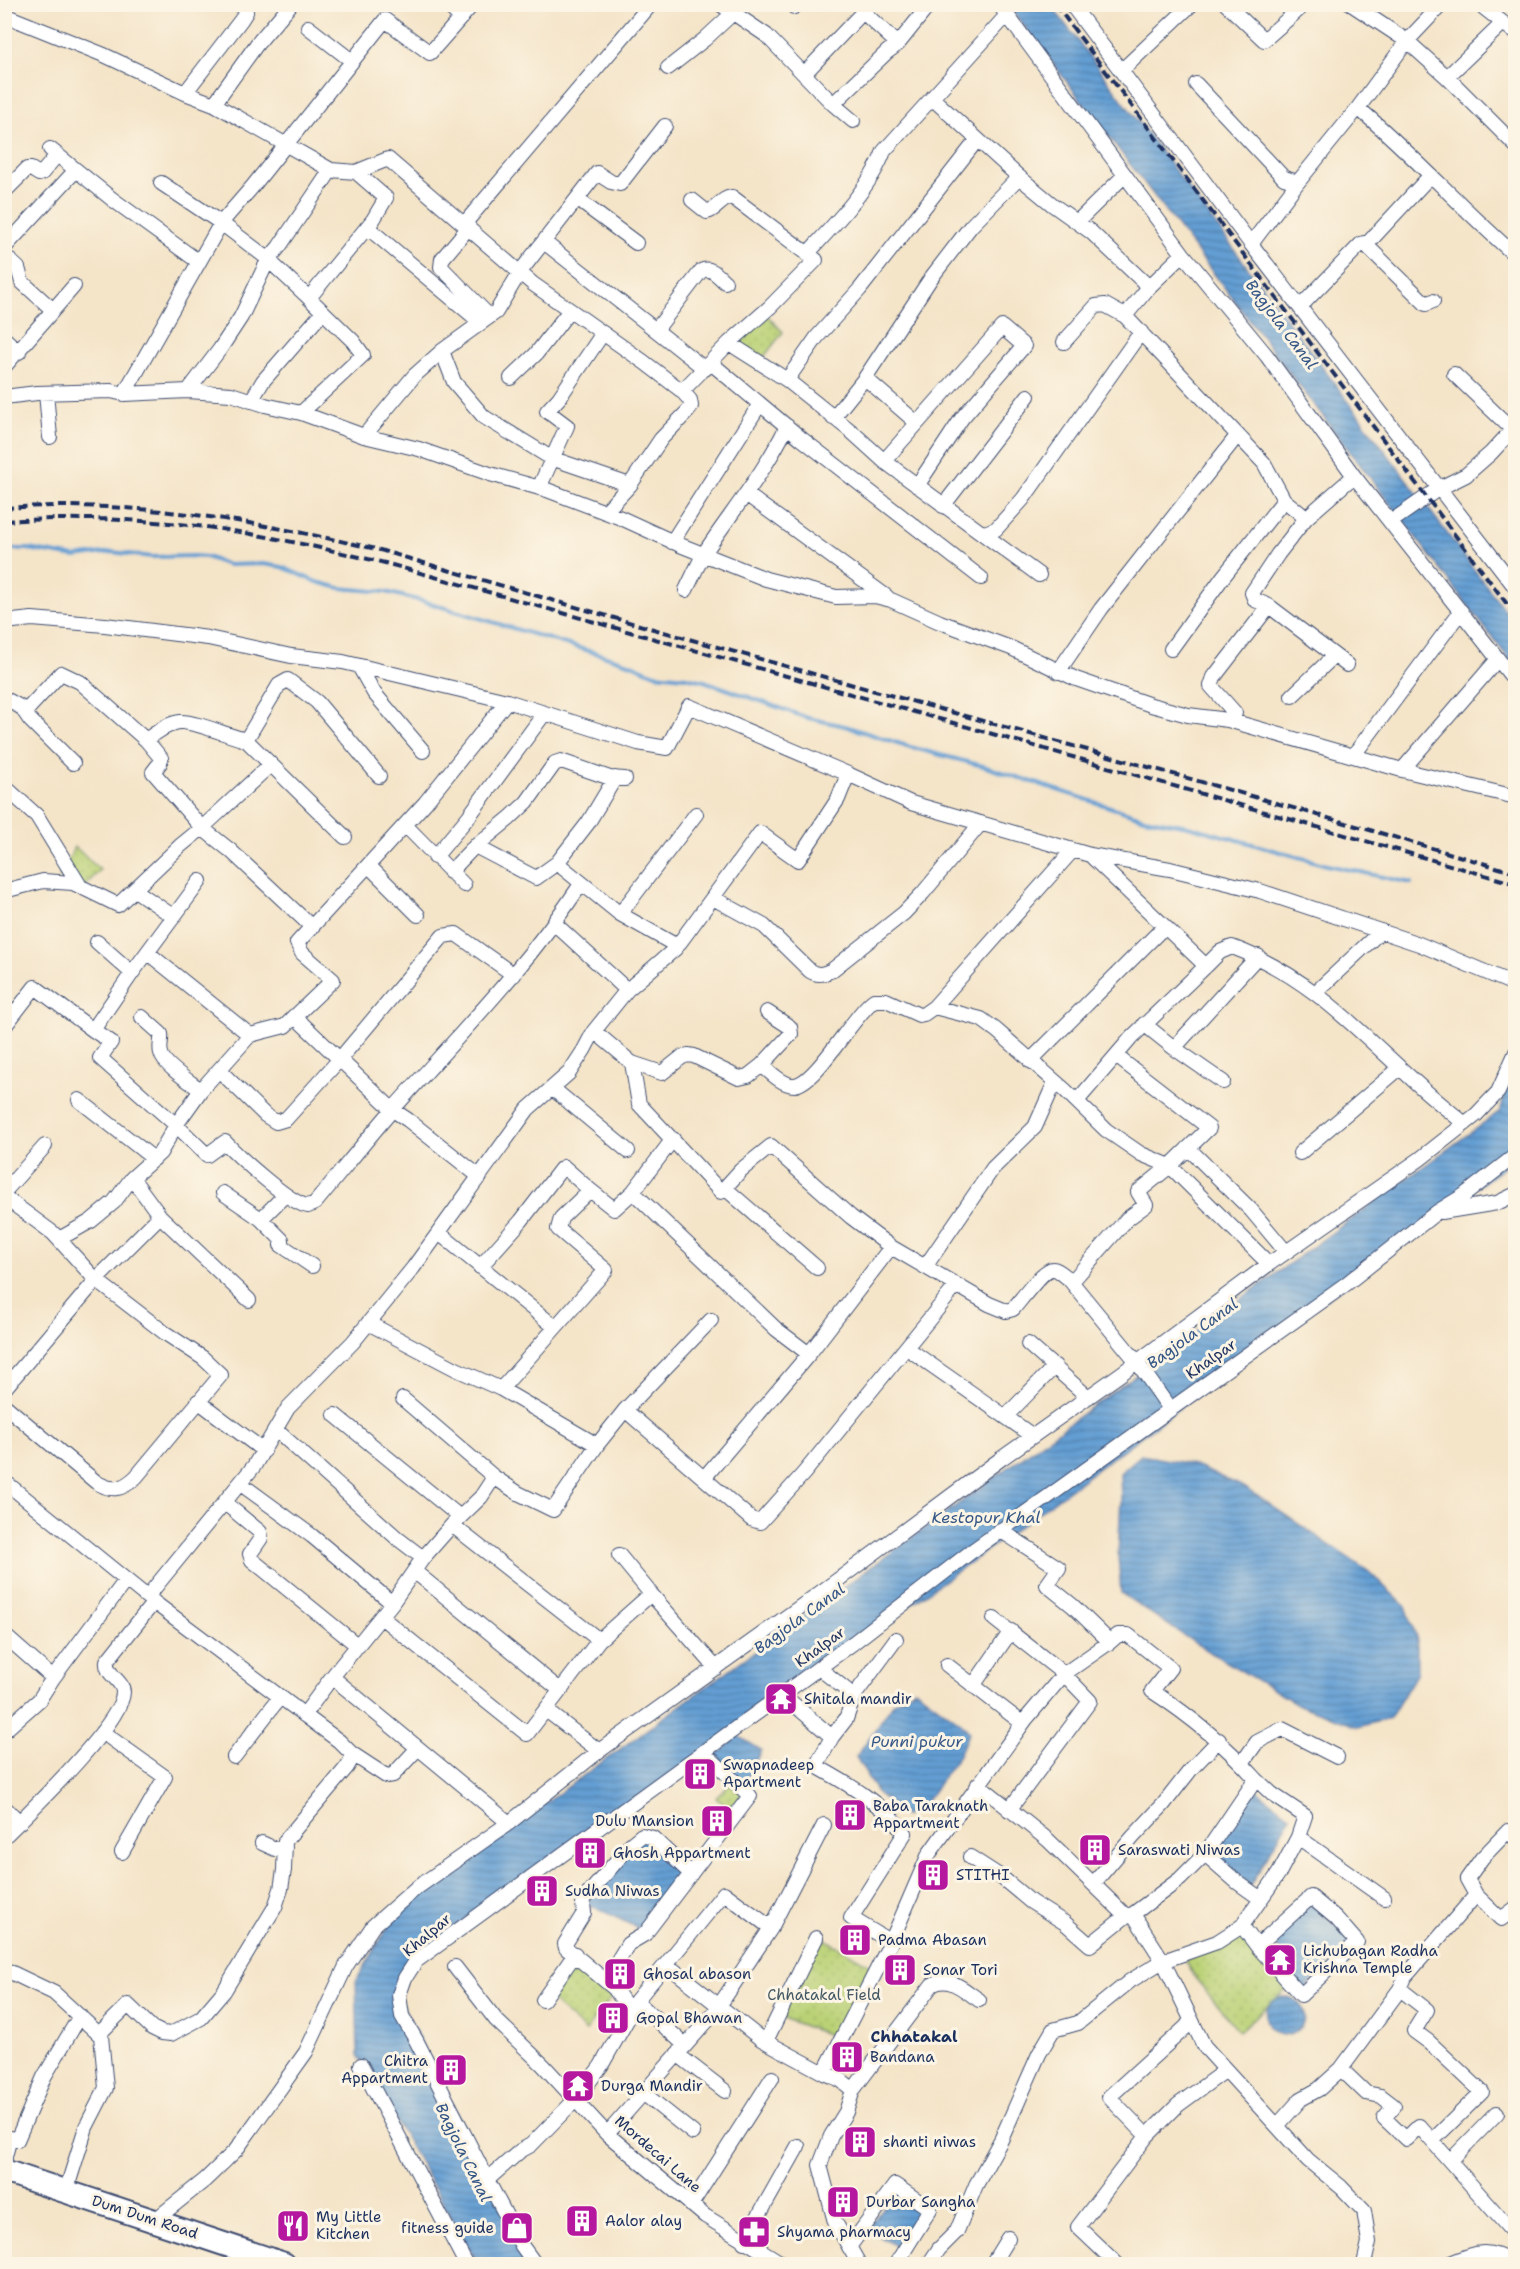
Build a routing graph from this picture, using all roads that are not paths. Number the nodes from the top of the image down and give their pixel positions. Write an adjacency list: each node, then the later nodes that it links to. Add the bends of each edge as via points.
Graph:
1 (239, 4): 30 (street, via 246,12)
2 (291, 4): 32 (street)
3 (446, 4): 18 (street)
4 (473, 4): 18 (street)
5 (651, 4): 53 (street)
6 (720, 4): 16 (street)
7 (930, 4): 23 (street)
8 (1071, 4): 26 (street)
9 (1192, 4): 26 (street)
10 (1226, 4): 11 (street, via 1264,40)
11 (1305, 4)
12 (1351, 4): 22 (street)
13 (1442, 4): 22 (street)
14 (1479, 4): 19 (street)
15 (1003, 10): 31 (street); 43 (street)
16 (732, 14): 25 (street); 27 (street, via 766,35)
17 (4, 15): 30 (street)
18 (461, 18): 24 (street, via 430,53 385,20)
19 (1503, 23): 21 (street); 28 (street)
20 (308, 27): 24 (street)
21 (1515, 33)
22 (1407, 41): 28 (street); 34 (street)
23 (898, 44): 27 (street, via 863,12); 33 (street)
24 (352, 61): 38 (street)
25 (668, 68)
26 (1121, 71): 58 (street)
27 (804, 74): 33 (street)
28 (1447, 77): 39 (street)
29 (1196, 84): 46 (street, via 1284,178)
30 (185, 93): 32 (street)
31 (932, 98): 37 (street); 60 (street, via 884,151 879,165 840,219)
32 (214, 104): 38 (street)
33 (833, 104): 35 (street)
34 (1358, 108): 44 (street); 46 (street)
35 (853, 121)
36 (665, 126): 49 (street, via 620,184 597,173)
37 (977, 140): 45 (street); 91 (street, via 861,289 817,337)
38 (286, 146): 41 (street); 52 (street)
39 (1515, 146)
40 (76, 170): 48 (street, via 53,152 42,173 28,168); 59 (street); 65 (street)
41 (331, 170): 42 (street); 64 (street)
42 (356, 172): 53 (street, via 388,159); 54 (street, via 386,198)
43 (1125, 175): 51 (street); 61 (street)
44 (1430, 176): 57 (street); 63 (street)
45 (1019, 177): 51 (street); 90 (street, via 971,226 931,278)
46 (1298, 182): 58 (street)
47 (162, 183): 52 (street)
48 (4, 192)
49 (577, 199): 55 (street); 56 (street)
50 (693, 200): 60 (street, via 707,212 732,197)
51 (1078, 221): 69 (street)
52 (221, 223): 64 (street); 65 (street)
53 (467, 225): 66 (street); 77 (street, via 441,267)
54 (367, 227): 70 (street); 77 (street)
55 (544, 242): 66 (street); 78 (street)
56 (636, 243)
57 (1364, 243): 71 (street, via 1426,304); 72 (street)
58 (1251, 244): 72 (street)
59 (4, 248)
60 (807, 254): 83 (street, via 816,260)
61 (1183, 254): 69 (street); 110 (street, via 1267,356)
62 (4, 255): 73 (street, via 18,268 22,282)
63 (1515, 256)
64 (267, 260): 70 (street); 92 (street, via 241,317)
65 (199, 262): 95 (street)
66 (519, 272): 74 (street); 77 (street, via 496,312)
67 (725, 282): 78 (street, via 710,270 701,271)
68 (74, 286): 73 (street)
69 (1149, 287): 76 (street)
70 (309, 298): 75 (street)
71 (1433, 301)
72 (1300, 307): 114 (street)
73 (53, 310): 85 (street)
74 (570, 310): 80 (street); 89 (street, via 537,354)
75 (323, 312): 98 (street, via 263,381); 100 (street, via 363,355)
76 (1125, 316): 79 (street); 82 (street, via 1105,305 1096,306)
77 (484, 319): 84 (street)
78 (656, 330): 86 (street)
79 (1141, 332): 106 (street); 121 (street, via 1023,499 996,529)
80 (603, 333): 93 (street); 108 (street, via 547,411 567,426)
81 (4, 338): 85 (street)
82 (1064, 342)
83 (729, 343): 86 (street); 91 (street)
84 (442, 351): 105 (street, via 414,376); 108 (street, via 454,382 484,417)
85 (19, 352): 87 (street)
86 (708, 366): 93 (street); 99 (street)
87 (4, 367)
88 (1454, 374): 104 (street)
89 (512, 378)
90 (865, 378): 101 (street); 102 (street)
91 (787, 380): 101 (street)
92 (188, 391): 95 (street); 98 (street, via 231,394)
93 (682, 391): 111 (street, via 691,406 661,439)
94 (46, 393): 95 (street); 97 (street); 107 (street)
95 (124, 394)
96 (1028, 396): 117 (street)
97 (4, 397)
98 (251, 401): 100 (street)
99 (760, 404): 103 (street); 122 (street)
100 (301, 413): 105 (street)
101 (833, 417): 109 (street)
102 (917, 423): 109 (street); 112 (street, via 1002,327 1024,346 962,418)
103 (786, 426): 115 (street, via 776,449); 125 (street)
104 (1514, 430): 114 (street, via 1466,476)
105 (364, 436): 113 (street, via 419,449)
106 (1237, 436): 116 (street, via 1264,463); 137 (street, via 1101,609)
107 (50, 437)
108 (553, 459): 111 (street); 113 (street)
109 (884, 461): 112 (street)
110 (1354, 476): 119 (street); 120 (street)
111 (630, 485): 118 (street)
112 (917, 486): 117 (street)
113 (539, 488): 118 (street)
114 (1438, 489): 120 (street); 126 (street)
115 (746, 494): 123 (street); 128 (street)
116 (1284, 500): 119 (street); 132 (street)
117 (943, 506): 121 (street)
118 (605, 512): 122 (street)
119 (1306, 518): 129 (street, via 1252,593 1254,600)
120 (1393, 520): 130 (street)
121 (984, 533): 124 (street)
122 (672, 542): 123 (street)
123 (704, 554): 127 (street); 128 (street, via 766,579 836,597 874,596)
124 (1039, 575)
125 (981, 578)
126 (1515, 588)
127 (686, 590)
128 (891, 600): 137 (street, via 1011,648)
129 (1269, 606): 133 (street); 144 (street, via 1214,677 1211,686 1235,713)
130 (1461, 611): 134 (street); 148 (street)
131 (4, 622): 136 (street, via 32,619 208,638)
132 (1171, 649)
133 (1334, 656): 135 (street); 139 (street)
134 (1498, 659): 138 (street); 151 (street)
135 (1347, 665)
136 (359, 666): 141 (street); 147 (street, via 374,693)
137 (1058, 672): 144 (street, via 1151,705)
138 (1515, 682)
139 (1292, 696)
140 (4, 698): 142 (street)
141 (507, 701): 143 (street); 158 (street)
142 (25, 712): 145 (street, via 61,673 80,682); 149 (street)
143 (544, 714): 152 (street, via 667,748 689,706); 164 (street)
144 (1228, 720): 148 (street)
145 (146, 740): 146 (street, via 179,722); 159 (street, via 161,758 153,772)
146 (246, 740): 150 (street); 153 (street, via 279,685 288,680 317,702)
147 (423, 751)
148 (1353, 756): 151 (street)
149 (73, 764)
150 (270, 765): 159 (street); 160 (street)
151 (1402, 770): 155 (street)
152 (848, 774): 157 (street, via 911,803); 174 (street, via 838,799 798,860 760,833)
153 (379, 776)
154 (4, 786): 171 (street, via 37,816)
155 (1515, 797)
156 (696, 814): 175 (street)
157 (981, 823): 162 (street); 174 (street, via 904,913 825,973 817,975 810,971 764,926)
158 (405, 825): 164 (street); 166 (street)
159 (202, 828): 172 (street); 179 (street, via 231,850)
160 (345, 837)
161 (475, 846): 165 (street, via 536,878); 165 (street, via 527,802 555,763 620,778); 167 (street)
162 (1073, 850): 163 (street); 192 (street)
163 (1090, 855): 180 (street); 181 (street, via 1260,891)
164 (435, 857): 167 (street)
165 (557, 863): 169 (street)
166 (369, 866): 176 (street); 179 (street)
167 (450, 872): 170 (street)
168 (200, 881): 177 (street)
169 (581, 884): 175 (street); 178 (street)
170 (464, 885)
171 (80, 886): 172 (street, via 118,905); 173 (street, via 43,881)
172 (135, 890): 177 (street)
173 (4, 891)
174 (713, 898): 183 (street)
175 (620, 914): 183 (street)
176 (418, 915)
177 (174, 917): 184 (street)
178 (555, 924): 188 (street); 190 (street)
179 (312, 927): 194 (street, via 297,943 333,980)
180 (1164, 927): 186 (street); 205 (street)
181 (1381, 932): 189 (street); 191 (street)
182 (97, 942): 187 (street)
183 (677, 946): 190 (street)
184 (148, 953): 187 (street); 200 (street)
185 (1258, 957): 186 (street, via 1226,948); 191 (street); 201 (street)
186 (1206, 966): 197 (street)
187 (132, 973): 198 (street)
188 (514, 975): 204 (street, via 456,934 443,936); 216 (street)
189 (1515, 985)
190 (627, 990): 199 (street)
191 (1316, 992): 208 (street)
192 (934, 1007): 205 (street, via 981,1019); 207 (street, via 919,1015 886,1000 874,1000 800,1084 785,1082)
193 (766, 1012): 207 (street, via 790,1027 791,1034)
194 (294, 1016): 200 (street, via 285,1026); 204 (street)
195 (142, 1017): 213 (street, via 161,1034 162,1060)
196 (6, 1021): 198 (street, via 35,987)
197 (1144, 1024): 201 (street); 203 (street)
198 (93, 1030): 218 (street, via 111,1042 100,1058)
199 (594, 1031): 206 (street); 212 (street, via 569,1073)
200 (250, 1035): 209 (street)
201 (1174, 1048): 211 (street)
202 (1515, 1052): 217 (street, via 1498,1092)
203 (1116, 1056): 215 (street); 221 (street, via 1209,1128)
204 (339, 1060): 209 (street, via 286,1119 276,1122); 216 (street)
205 (1030, 1061): 210 (street)
206 (632, 1063): 207 (street, via 662,1073 682,1057 694,1056 739,1078); 219 (street, via 639,1104)
207 (762, 1065)
208 (1400, 1068): 217 (street); 223 (street)
209 (220, 1071): 213 (street)
210 (1055, 1082): 215 (street); 245 (street, via 1035,1127 993,1167)
211 (1223, 1083)
212 (552, 1088): 222 (street); 227 (street, via 528,1109)
213 (201, 1090): 218 (street)
214 (79, 1100): 225 (street)
215 (1077, 1101): 226 (street, via 1115,1136 1141,1154)
216 (393, 1110): 227 (street); 235 (street, via 315,1203 302,1205)
217 (1465, 1124): 242 (street)
218 (176, 1125): 225 (street); 235 (street, via 207,1155 225,1142)
219 (673, 1139): 229 (street, via 721,1192); 231 (street)
220 (45, 1146): 234 (street)
221 (1188, 1148): 226 (street); 242 (street, via 1251,1210)
222 (628, 1151)
223 (1300, 1153)
224 (1515, 1155): 236 (street, Khalpar)
225 (154, 1159): 228 (street)
226 (1170, 1166): 243 (street); 248 (street, via 1138,1192 1146,1205 1127,1219)
227 (480, 1177): 239 (street)
228 (132, 1178): 237 (street); 240 (street, via 114,1202)
229 (726, 1189): 241 (street, via 741,1170 771,1146); 247 (street)
230 (590, 1190): 231 (street, via 614,1209); 246 (street, via 564,1167 561,1169); 254 (street, via 561,1218 558,1228 606,1270)
231 (633, 1192): 257 (street, via 776,1329)
232 (223, 1193): 238 (street)
233 (1515, 1194): 236 (street, via 1497,1203)
234 (4, 1195): 240 (street)
235 (285, 1195): 238 (street)
236 (1437, 1212): 266 (street, Khalpar, via 1346,1284)
237 (160, 1216): 249 (street); 251 (street)
238 (261, 1219): 244 (street, via 282,1240 281,1245)
239 (439, 1233): 246 (street); 253 (street)
240 (59, 1239): 249 (street)
241 (891, 1247): 245 (street); 257 (street)
242 (1286, 1252): 243 (street)
243 (1269, 1264): 258 (street)
244 (312, 1266)
245 (925, 1266): 250 (street)
246 (480, 1267): 254 (street)
247 (817, 1268)
248 (1069, 1279): 250 (street, via 1050,1269 1013,1309 1006,1311); 258 (street)
249 (96, 1280): 260 (street); 264 (street, via 221,1375)
250 (957, 1286): 256 (street)
251 (249, 1300)
252 (711, 1320): 267 (street)
253 (368, 1323): 261 (street); 270 (street, via 288,1408)
254 (555, 1327): 261 (street)
255 (1028, 1344): 259 (street)
256 (907, 1348): 269 (street); 275 (street, via 760,1522 751,1519)
257 (809, 1354): 275 (street)
258 (1137, 1362): 262 (street); 266 (street)
259 (1055, 1366): 262 (street); 269 (street)
260 (4, 1389)
261 (501, 1389): 272 (street)
262 (1088, 1397): 271 (street)
263 (403, 1399): 274 (street)
264 (198, 1401): 265 (street, via 136,1477 114,1490 96,1482); 273 (street)
265 (4, 1405)
266 (1170, 1409): 280 (street, Khalpar)
267 (625, 1410): 272 (street); 275 (street)
268 (335, 1415): 279 (street)
269 (1006, 1416): 271 (street)
270 (276, 1430): 273 (street); 282 (street)
271 (1033, 1436): 297 (street)
272 (597, 1445): 274 (street, via 553,1510)
273 (264, 1451): 277 (street)
274 (494, 1477): 279 (street, via 481,1497)
275 (704, 1478)
276 (4, 1481): 284 (street)
277 (241, 1484): 278 (street); 287 (street, via 312,1536)
278 (225, 1503): 286 (street); 295 (street, via 260,1532 261,1538 250,1554 252,1560)
279 (456, 1521): 282 (street); 293 (street)
280 (1000, 1530): 294 (street, via 1059,1568 1047,1585); 298 (street, Khalpar)
281 (620, 1555): 285 (street)
282 (423, 1558): 283 (street)
283 (414, 1571): 287 (street); 303 (street)
284 (126, 1580): 286 (street); 301 (street)
285 (651, 1594): 293 (street); 297 (street)
286 (151, 1599): 306 (street); 311 (street, via 107,1661 108,1670 123,1694)
287 (392, 1603): 288 (street)
288 (381, 1617): 295 (street); 307 (street, via 527,1734)
289 (994, 1619): 290 (street)
290 (1011, 1631): 299 (street); 302 (street)
291 (4, 1635): 301 (street)
292 (896, 1639): 305 (street)
293 (599, 1640): 303 (street)
294 (1110, 1642): 299 (street); 313 (street, via 1118,1635 1128,1635 1170,1668 1152,1691)
295 (358, 1646): 300 (street)
296 (947, 1665): 302 (street)
297 (716, 1668): 315 (street)
298 (819, 1668): 304 (street, Khalpar); 305 (street)
299 (1064, 1674): 309 (street); 324 (street, via 1090,1701)
300 (332, 1677): 308 (street); 314 (street)
301 (53, 1678): 310 (street, via 39,1700)
302 (973, 1686): 309 (street)
303 (560, 1690): 307 (street)
304 (783, 1695): 312 (street); 381 (street, Khalpar, via 460,1928 416,1961 405,1978 399,1995 402,2016)
305 (854, 1696): 312 (street, via 846,1719)
306 (280, 1697): 308 (street); 317 (street)
307 (546, 1710): 315 (street)
308 (304, 1715): 316 (street)
309 (1022, 1723): 322 (street)
310 (4, 1731)
311 (102, 1732): 325 (street); 333 (street, via 165,1777)
312 (832, 1737): 346 (street, via 816,1766 872,1800 905,1833 851,1918)
313 (1219, 1740): 320 (street); 337 (street)
314 (418, 1748): 316 (street, via 393,1775 386,1776); 326 (street)
315 (599, 1751): 326 (street)
316 (351, 1753): 332 (street, via 347,1767 285,1841)
317 (234, 1757)
318 (1337, 1757): 320 (street, via 1282,1729 1257,1742)
319 (712, 1760): 336 (street, via 750,1796)
320 (1242, 1763): 321 (street)
321 (1256, 1779): 328 (street, via 1305,1816); 334 (street)
322 (978, 1784): 324 (street); 346 (street, via 929,1854)
323 (4, 1807): 325 (street)
324 (1010, 1810): 337 (street)
325 (20, 1822): 329 (street)
326 (509, 1823): 384 (street, via 415,1889 373,1926 346,1966 306,2052 236,2150)
327 (824, 1825): 344 (street)
328 (1298, 1837): 339 (street); 340 (street)
329 (4, 1838)
330 (1515, 1839): 338 (street, via 1508,1831 1474,1868 1467,1879)
331 (262, 1843): 332 (street)
332 (285, 1848): 360 (street, via 275,1907 224,1991 201,2018 171,2034 162,2033 128,2005)
333 (122, 1852)
334 (1205, 1854): 340 (street); 342 (street, via 1180,1879)
335 (970, 1857): 342 (street, via 1090,1945)
336 (691, 1875): 348 (street, via 654,1838 638,1837 585,1898 585,1913 565,1944); 353 (street, via 645,1935 628,1944)
337 (1094, 1883): 342 (street)
338 (1476, 1895): 341 (street, via 1501,1919); 354 (street, via 1405,1977)
339 (1384, 1898)
340 (1261, 1899): 343 (street)
341 (1515, 1908)
342 (1130, 1915): 349 (street)
343 (1242, 1926): 347 (street); 349 (street, via 1217,1942)
344 (771, 1928): 350 (street, via 724,1893); 357 (street)
345 (816, 1938): 361 (street)
346 (891, 1942): 366 (street)
347 (1257, 1947): 347 (street, via 1301,1995 1357,1941 1311,1897)
348 (575, 1954): 353 (street); 355 (street)
349 (1163, 1961): 359 (street); 395 (street, via 1130,1981 1078,2023 1053,2030 957,2231)
350 (666, 1964): 357 (street); 362 (street, via 636,2001)
351 (455, 1967): 371 (street, Mordecai Lane, via 496,2020)
352 (4, 1969): 358 (street, via 54,1993)
353 (606, 1980): 371 (street, via 628,2008 627,2020 601,2066)
354 (1400, 1989): 364 (street); 377 (street, via 1427,2010 1414,2031 1482,2092)
355 (543, 2000)
356 (979, 2000): 368 (street, via 951,1982 940,1980 932,1984)
357 (719, 2006): 361 (street); 362 (street)
358 (81, 2016): 360 (street); 380 (street, via 44,2077 17,2140 10,2138)
359 (1191, 2020): 365 (street, via 1204,2046); 376 (street, via 1109,2097)
360 (101, 2036): 382 (street, via 106,2088 86,2127)
361 (766, 2042): 366 (street)
362 (681, 2050): 369 (street); 370 (street)
363 (362, 2066): 390 (street)
364 (1341, 2069): 373 (street, via 1301,2099); 377 (street, via 1366,2093 1381,2096 1394,2106 1384,2118 1406,2139 1419,2126)
365 (1226, 2070): 373 (street); 376 (street, via 1178,2105)
366 (824, 2073): 368 (street)
367 (772, 2078): 383 (street)
368 (853, 2090): 388 (street, via 820,2165 835,2222)
369 (725, 2091)
370 (643, 2093): 374 (street); 375 (street)
371 (576, 2099): 375 (street, Mordecai Lane); 381 (street, via 531,2145)
372 (1497, 2113): 379 (street)
373 (1276, 2126): 398 (street, via 1364,2211 1369,2242)
374 (693, 2133)
375 (607, 2134): 383 (street, Mordecai Lane)
376 (1147, 2136): 397 (street, via 1078,2227)
377 (1432, 2141): 379 (street)
378 (798, 2146): 387 (street)
379 (1450, 2162): 385 (street)
380 (4, 2171): 382 (main road, Dum Dum Road)
381 (487, 2180): 391 (street, Khalpar)
382 (66, 2191): 384 (main road, Dum Dum Road)
383 (691, 2205): 387 (street, Mordecai Lane)
384 (155, 2220): 389 (main road, Dum Dum Road)
385 (1515, 2236)
386 (1008, 2238): 396 (street)
387 (744, 2242): 392 (street, Mordecai Lane)
388 (849, 2247): 393 (street); 394 (street, via 895,2186 930,2209)
389 (284, 2265)
390 (466, 2265)
391 (535, 2265)
392 (783, 2265)
393 (859, 2265)
394 (896, 2265)
395 (929, 2265)
396 (992, 2265)
397 (1117, 2265)
398 (1364, 2265)
399 (1448, 2265): 400 (street, via 1480,2253 1497,2254)
400 (1515, 2265)

